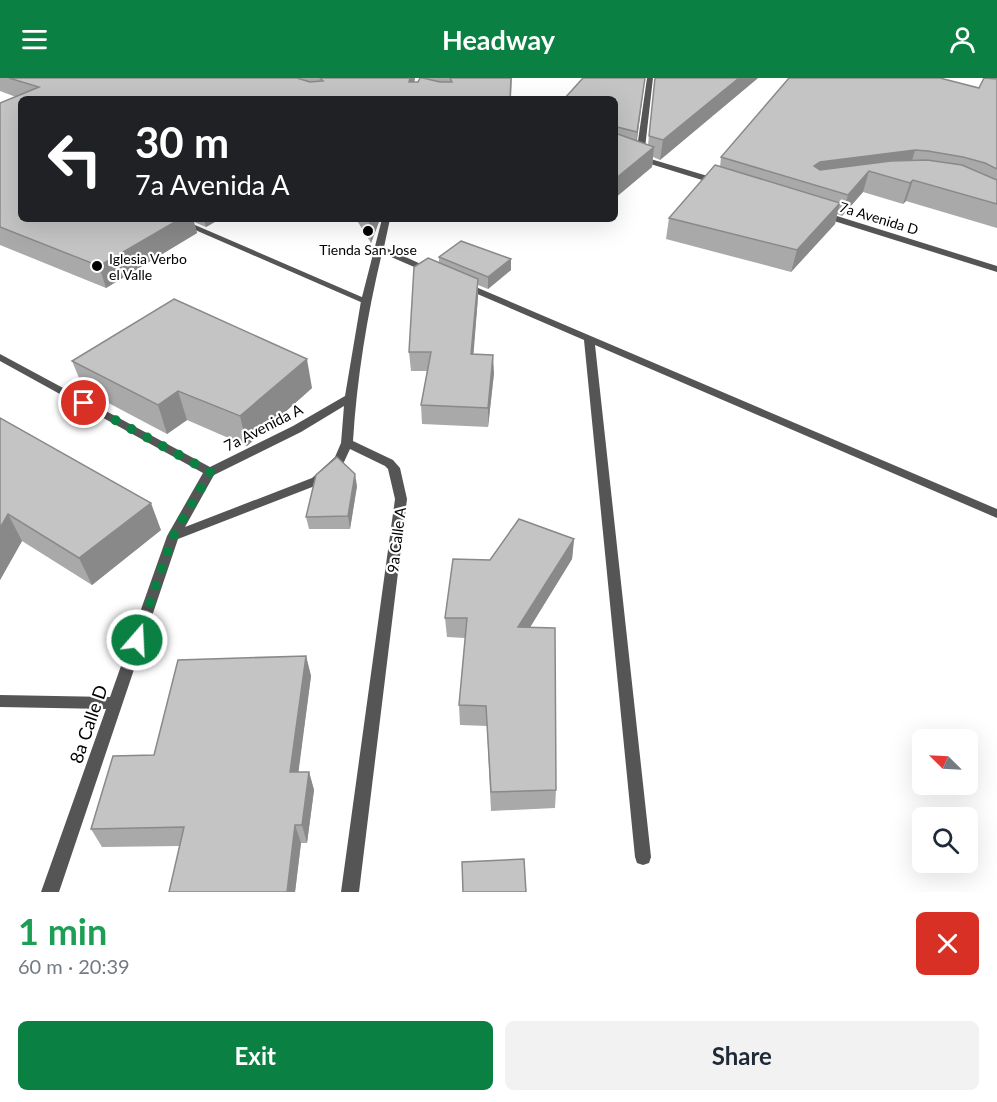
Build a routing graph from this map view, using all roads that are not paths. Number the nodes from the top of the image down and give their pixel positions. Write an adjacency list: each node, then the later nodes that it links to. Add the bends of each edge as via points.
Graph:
1 (650, 78): 3 (street)
2 (618, 152): 3 (street)
3 (640, 158): 4 (street)
4 (730, 186)
5 (809, 210): 9 (street, 7a Avenida D)
6 (181, 222): 12 (street)
7 (385, 222): 8 (street)
8 (380, 249): 10 (street); 12 (street)
9 (997, 269)
10 (446, 278)
11 (457, 282): 13 (street)
12 (366, 301): 15 (street)
13 (589, 339): 18 (street); 22 (street)
14 (0, 357): 17 (street)
15 (350, 398): 16 (street); 17 (street, 7a Avenida A)
16 (347, 443): 19 (street, via 340,459 316,481); 24 (street, 9a Calle A, via 394,468 401,499)
17 (210, 472): 19 (street, 8a Calle D)
18 (997, 514)
19 (173, 536): 21 (street, 8a Calle D)
20 (0, 701): 21 (street)
21 (116, 703): 23 (street, 8a Calle D)
22 (643, 857)
23 (50, 892)
24 (350, 892)

